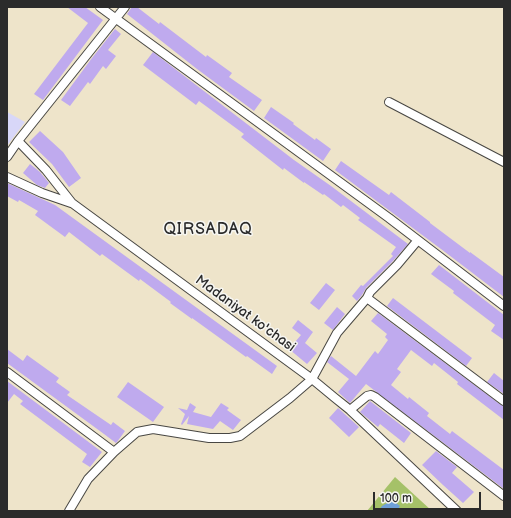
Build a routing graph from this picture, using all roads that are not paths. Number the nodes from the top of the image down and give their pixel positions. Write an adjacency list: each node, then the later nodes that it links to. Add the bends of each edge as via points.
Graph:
1 (100, 7): 3 (street)
2 (125, 7): 3 (street)
3 (116, 19): 5 (street); 10 (street)
4 (389, 102): 7 (street)
5 (18, 141): 6 (street); 9 (street, Madaniyat ko'chasi, via 46,170)
6 (7, 157)
7 (504, 162)
8 (7, 176): 9 (street, via 42,193)
9 (72, 203): 14 (street, Madaniyat ko'chasi)
10 (418, 240): 11 (street); 12 (street)
11 (367, 298): 14 (street, via 337,333); 15 (street)
12 (504, 306)
13 (7, 372): 17 (street)
14 (312, 379): 16 (street, Madaniyat ko'chasi); 17 (street, via 240,436 210,438 153,429 137,432)
15 (504, 401)
16 (350, 410): 18 (street, via 367,396 375,397); 20 (street, Madaniyat ko'chasi)
17 (114, 452): 19 (street, via 88,479)
18 (504, 496)
19 (70, 511)
20 (457, 511)

